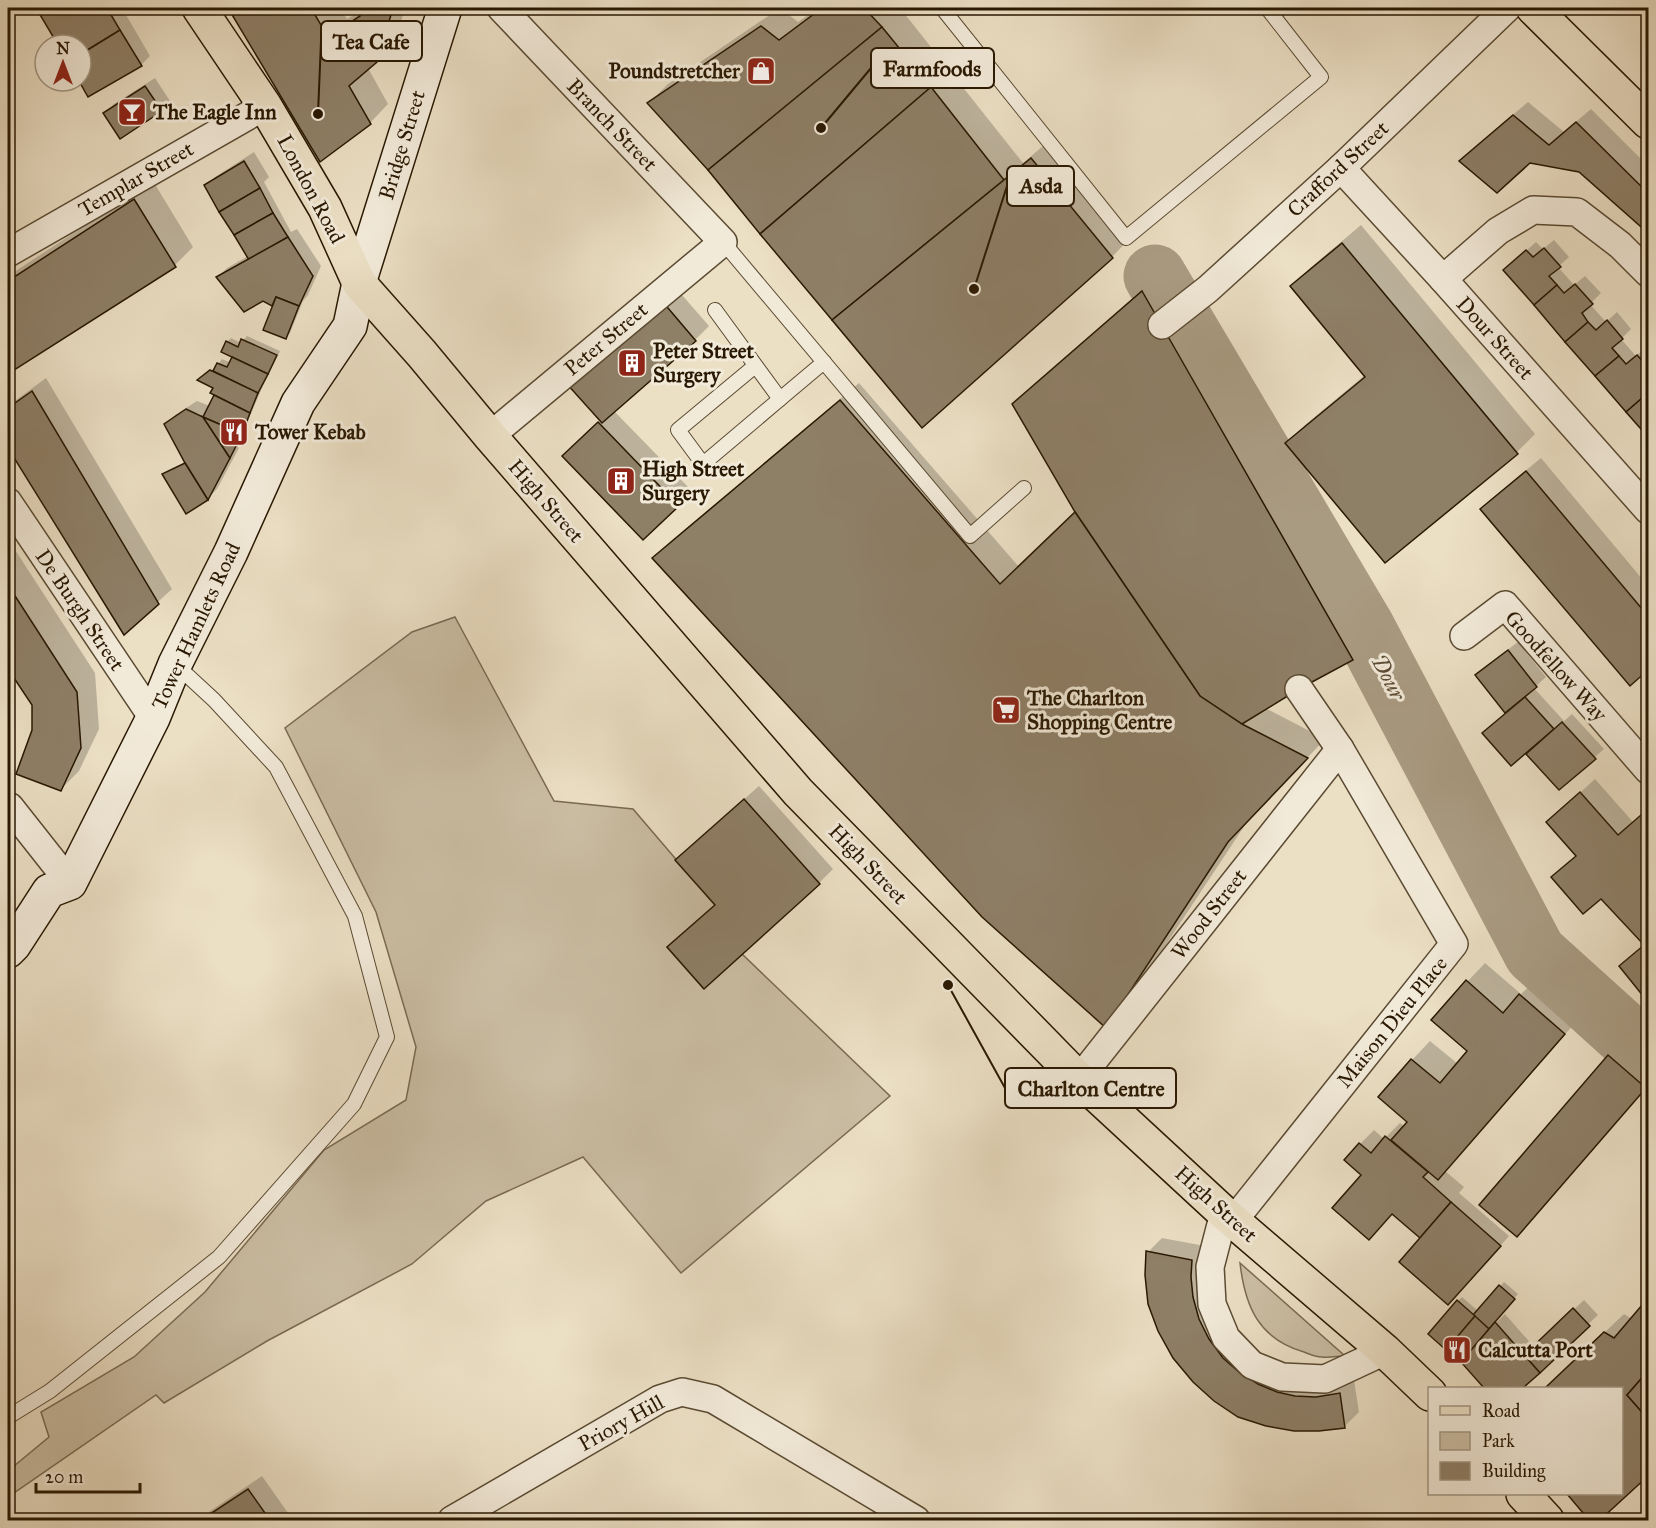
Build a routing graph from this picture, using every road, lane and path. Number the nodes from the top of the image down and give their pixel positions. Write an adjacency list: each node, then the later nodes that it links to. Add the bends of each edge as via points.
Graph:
1 (200, 8): 8 (main road, London Road)
2 (445, 8): 15 (street, Bridge Street)
3 (501, 8): 11 (street, Branch Street)
4 (942, 8): 5 (lane, via 1126,238 1321,77)
5 (1267, 8)
6 (1507, 8): 10 (street, Crafford Street)
7 (1533, 8): 9 (main road)
8 (265, 106): 12 (street, Templar Street); 15 (main road, London Road, via 325,208)
9 (1648, 122)
10 (1341, 168): 14 (street, Dour Street); 17 (street, Crafford Street, via 1208,289)
11 (723, 242): 18 (lane); 21 (street, Peter Street)
12 (8, 253)
13 (1648, 273): 14 (street, via 1620,244 1577,212 1533,210 1498,231)
14 (1443, 279): 24 (street, Dour Street)
15 (359, 283): 21 (main road, High Street); 26 (street, Tower Hamlets Road, via 350,326 297,403 231,552)
16 (715, 310): 19 (lane)
17 (1162, 325)
18 (824, 362): 20 (lane); 22 (lane, via 970,536)
19 (755, 366): 20 (lane); 20 (lane, via 678,430 703,464)
20 (780, 399)
21 (490, 436): 34 (main road, High Street, via 798,792)
22 (1024, 488)
23 (8, 502): 28 (street, De Burgh Street)
24 (1648, 510)
25 (1464, 636): 30 (street, Goodfellow Way, via 1505,605)
26 (175, 664): 28 (street, Tower Hamlets Road); 38 (lane, via 276,767 355,916 387,1037 354,1104 219,1257 50,1391)
27 (1299, 689): 29 (street, Maison Dieu Place)
28 (153, 718): 32 (street, Tower Hamlets Road)
29 (1340, 749): 34 (street, Wood Street); 35 (street, Maison Dieu Place, via 1454,944)
30 (1646, 763)
31 (8, 808): 32 (street)
32 (70, 883): 33 (street, via 49,891)
33 (8, 951)
34 (1079, 1079): 35 (main road, High Street)
35 (1229, 1216): 36 (main road, High Street); 36 (street, via 1210,1267 1212,1304 1226,1338 1252,1365 1282,1377 1325,1379)
36 (1385, 1351): 37 (main road, High Street)
37 (1428, 1392)
38 (8, 1417)
39 (1524, 1495): 42 (main road)
40 (452, 1521): 41 (street, Priory Hill, via 660,1399 682,1392 713,1399)
41 (916, 1521)
42 (1547, 1521)

